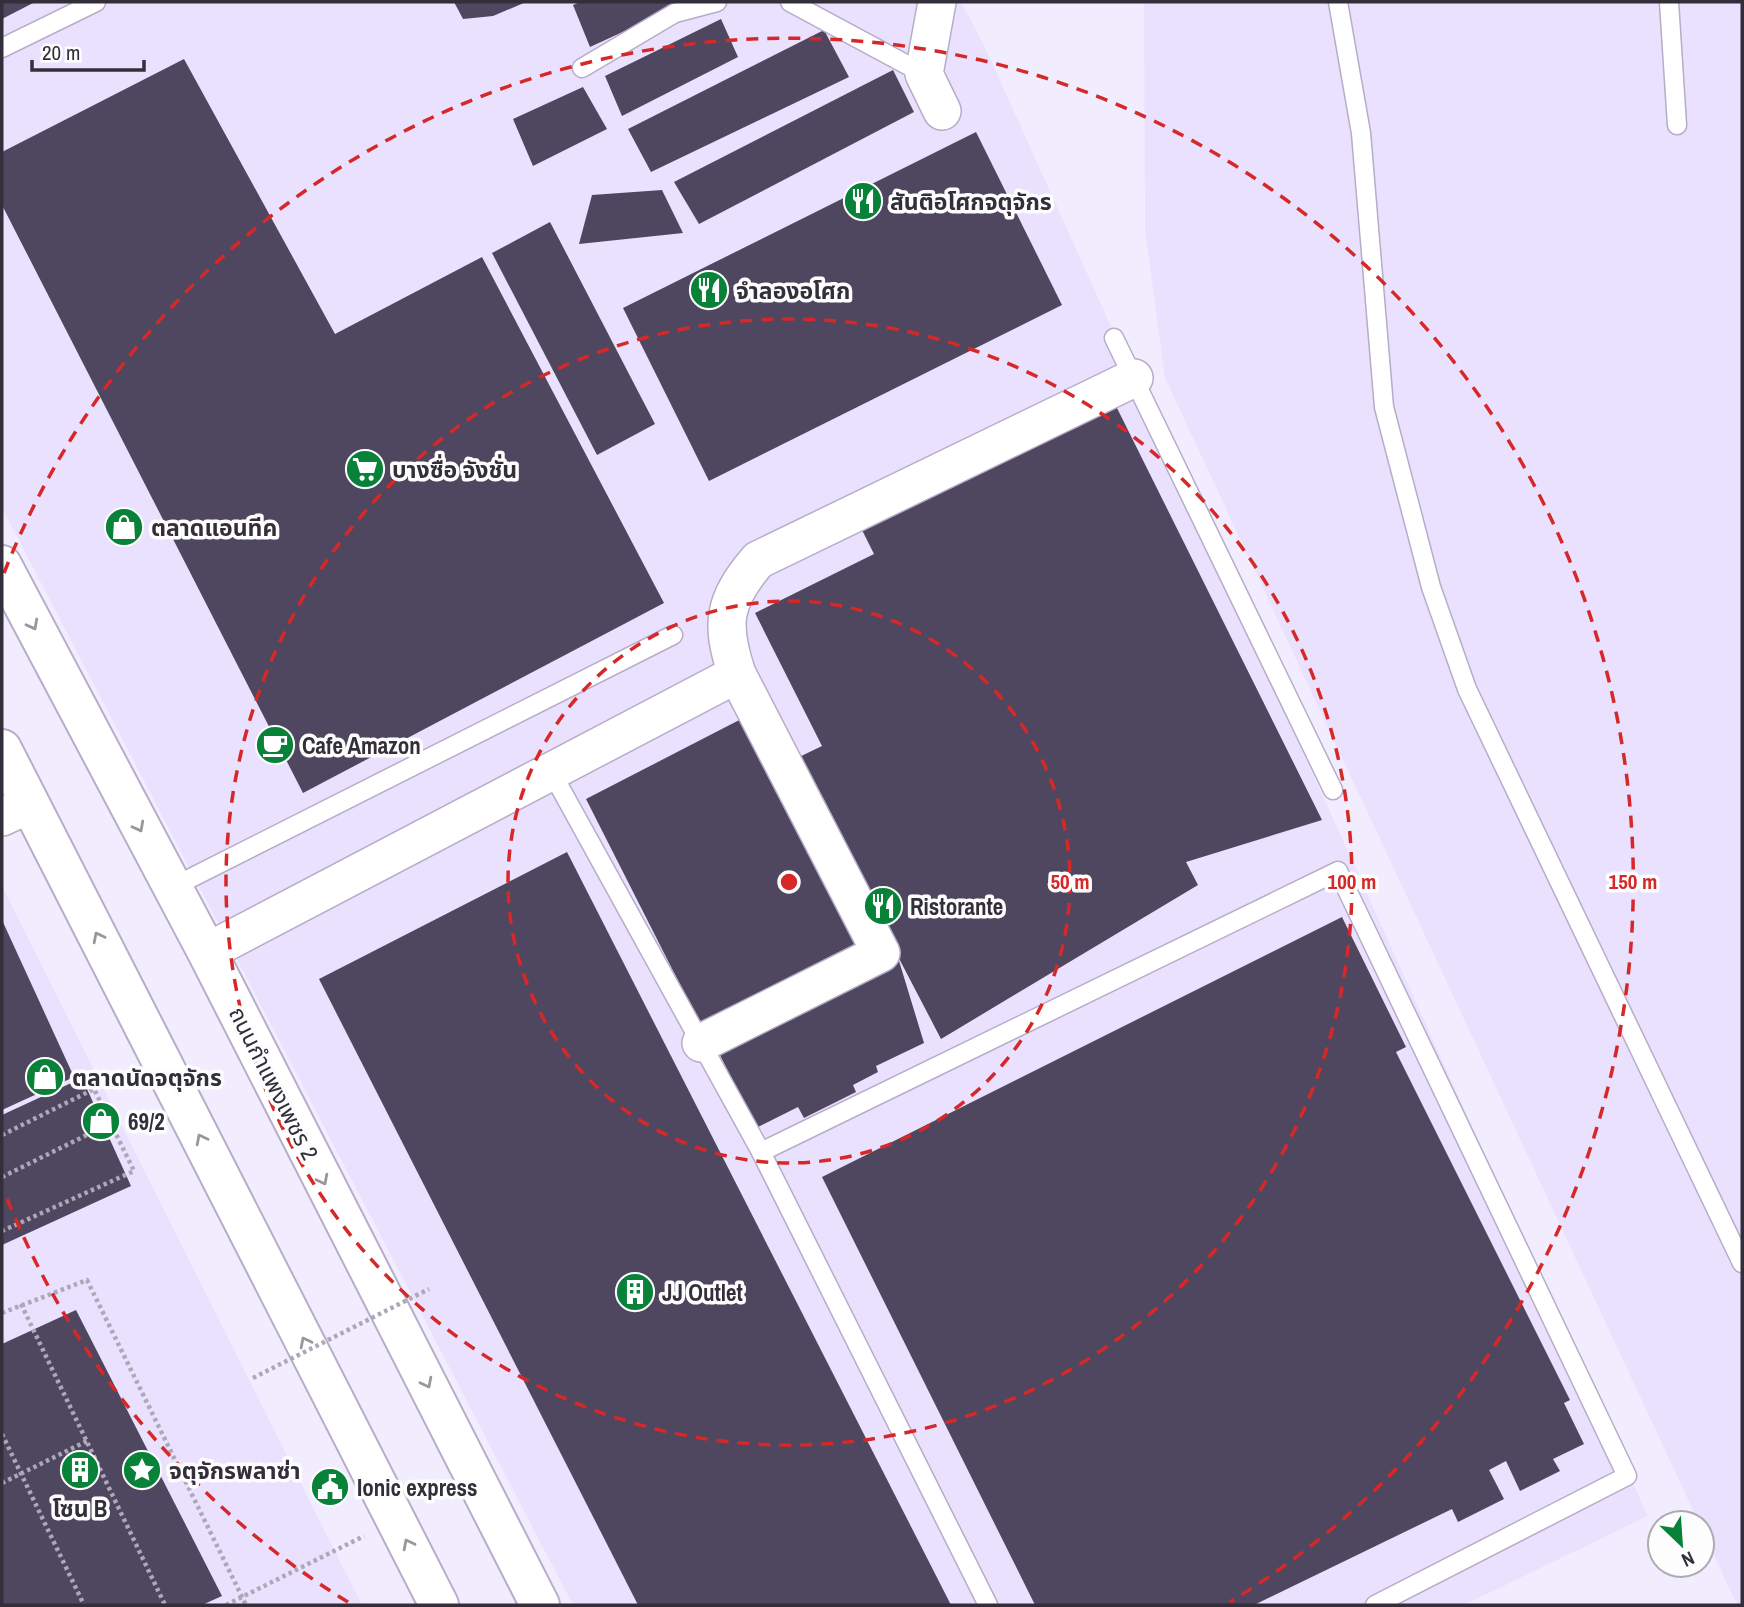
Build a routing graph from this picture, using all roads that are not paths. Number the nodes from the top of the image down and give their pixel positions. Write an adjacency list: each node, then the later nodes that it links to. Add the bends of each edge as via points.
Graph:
1 (96, 2): 7 (lane)
2 (718, 2): 8 (lane, via 675,13)
3 (790, 2): 9 (lane)
4 (937, 2): 9 (street)
5 (1338, 2): 25 (lane, via 1361,133 1384,407 1431,587 1466,689)
6 (1669, 2): 11 (lane)
7 (2, 48)
8 (582, 68)
9 (925, 74): 10 (street)
10 (942, 111)
11 (1677, 125)
12 (1114, 338): 13 (lane)
13 (1134, 379): 16 (street, via 758,560 738,583 728,612 725,639); 19 (lane)
14 (2, 565): 21 (main road, ถนนกำแพงเพชร 2, one-way to 21)
15 (673, 635): 21 (lane)
16 (737, 674): 18 (street); 23 (street, via 881,953)
17 (2, 751): 20 (main road)
18 (552, 773): 22 (street); 23 (lane)
19 (1333, 790)
20 (16, 811): 26 (main road, one-way to 20)
21 (171, 887): 22 (main road, ถนนกำแพงเพชร 2)
22 (207, 952): 27 (main road, ถนนกำแพงเพชร 2, one-way to 27)
23 (701, 1043): 24 (lane)
24 (761, 1152): 28 (lane); 29 (lane, via 1338,871 1627,1476)
25 (1742, 1262)
26 (439, 1605)
27 (540, 1605)
28 (988, 1605)
29 (1376, 1605)

